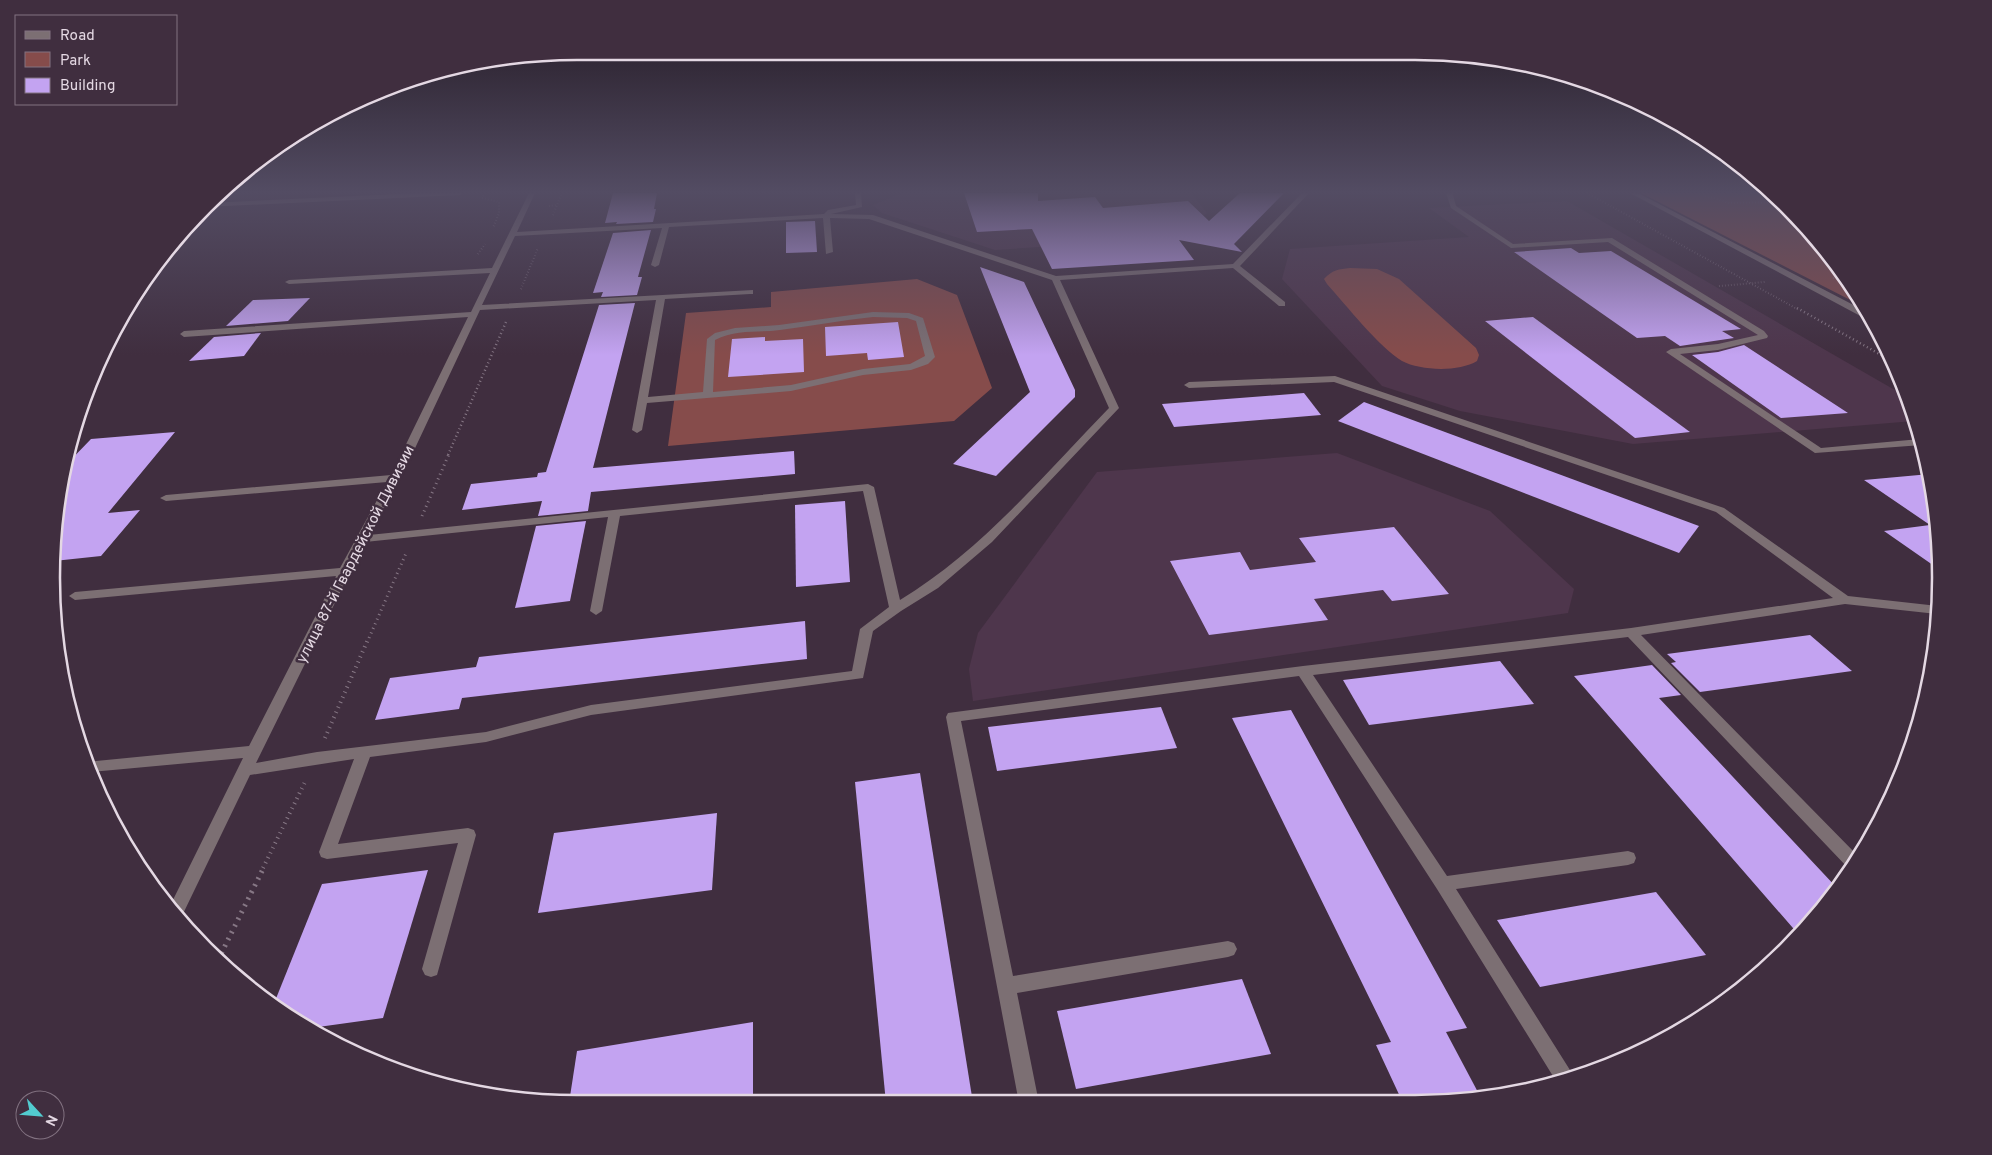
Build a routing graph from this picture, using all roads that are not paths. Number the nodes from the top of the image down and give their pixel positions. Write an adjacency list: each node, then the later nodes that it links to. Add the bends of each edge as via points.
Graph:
1 (507, 247): 11 (street, улица 87-й Гвардейской Дивизии)
2 (659, 247): 9 (street)
3 (829, 247): 8 (street)
4 (961, 247): 12 (street)
5 (1254, 247): 10 (street)
6 (1621, 247): 24 (street, via 1764,336 1718,347 1671,352 1812,447 1818,451)
7 (1734, 247): 18 (street)
8 (829, 252)
9 (654, 265)
10 (1235, 266): 12 (street); 16 (street)
11 (496, 270): 13 (street); 17 (street, улица 87-й Гвардейской Дивизии)
12 (1055, 278): 32 (street, via 1114,408 988,540 934,585)
13 (289, 282)
14 (750, 292): 15 (street)
15 (661, 297): 17 (street); 22 (street)
16 (1282, 304)
17 (476, 311): 19 (street); 25 (street, улица 87-й Гвардейской Дивизии)
18 (1858, 312)
19 (184, 334)
20 (1189, 385): 31 (street, via 1335,379 1720,510)
21 (708, 394): 21 (street, via 793,388 873,370 911,367 924,363 930,357 920,320 913,315 829,318 779,328 729,332 711,339); 22 (street)
22 (643, 400): 23 (street)
23 (637, 430)
24 (1914, 443)
25 (395, 478): 26 (street); 28 (street, улица 87-й Гвардейской Дивизии)
26 (166, 498)
27 (616, 512): 28 (street); 32 (street, via 868,487); 34 (street)
28 (361, 539): 29 (street, улица 87-й Гвардейской Дивизии)
29 (345, 571): 30 (street); 37 (street, улица 87-й Гвардейской Дивизии)
30 (75, 596)
31 (1845, 600): 33 (street); 35 (street)
32 (896, 608): 38 (street, via 868,629 858,675 591,710 486,737)
33 (1931, 609)
34 (596, 611)
35 (1631, 632): 36 (street); 42 (street)
36 (1303, 671): 43 (street); 47 (street, via 953,717)
37 (254, 751): 39 (street); 40 (street, улица 87-й Гвардейской Дивизии)
38 (364, 753): 40 (street); 46 (street, via 327,852 468,835)
39 (95, 766)
40 (246, 770): 44 (street, улица 87-й Гвардейской Дивизии)
41 (1628, 858): 43 (street)
42 (1849, 858)
43 (1443, 884): 48 (street)
44 (178, 907)
45 (1228, 949): 47 (street)
46 (431, 969)
47 (1006, 986): 49 (street)
48 (1562, 1073)
49 (1027, 1095)

